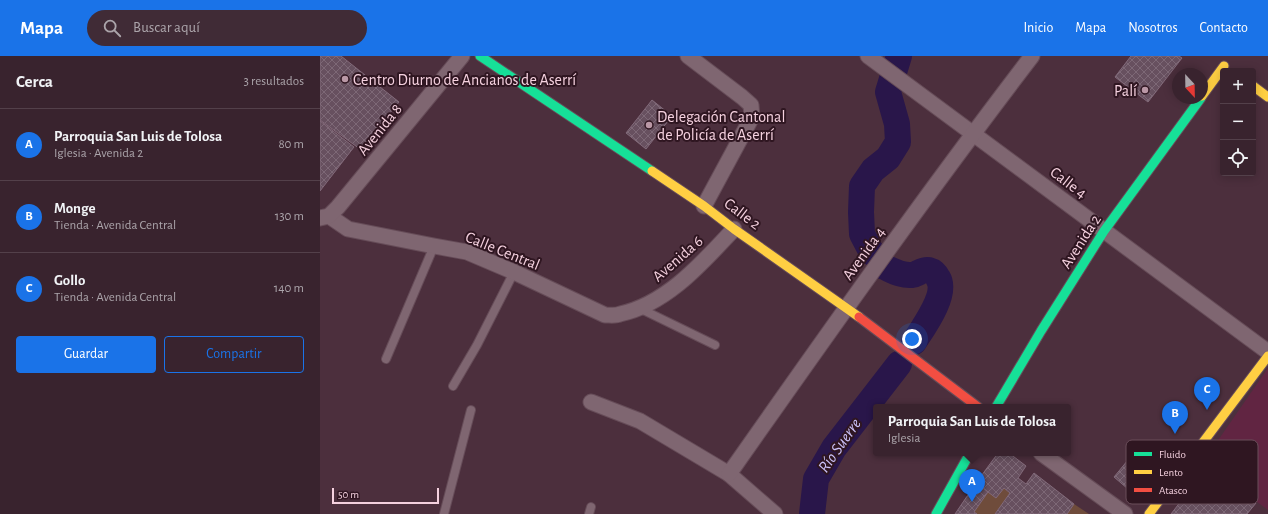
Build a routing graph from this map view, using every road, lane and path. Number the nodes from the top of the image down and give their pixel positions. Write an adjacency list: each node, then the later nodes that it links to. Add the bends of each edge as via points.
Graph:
1 (462, 56): 13 (street, Avenida 8, via 338,207)
2 (480, 56): 12 (main road, Calle 2)
3 (688, 56): 12 (street, via 742,96 750,106 752,117)
4 (868, 56): 11 (street, Calle 4)
5 (1032, 56): 11 (street, Avenida 4)
6 (1225, 66): 7 (main road, Avenida 2)
7 (1208, 88)
8 (1256, 88): 9 (main road)
9 (1268, 97)
10 (1196, 104): 15 (main road, Avenida 2)
11 (973, 133): 15 (street, Calle 4); 19 (street, Avenida 4)
12 (704, 206): 14 (main road, Calle 2)
13 (324, 217): 16 (street, Calle Central, via 348,229)
14 (734, 229): 18 (street, Avenida 6, via 696,269 664,295); 19 (main road, Calle 2)
15 (1104, 231): 21 (street, Calle 4); 27 (main road, Avenida 2)
16 (434, 246): 17 (street, Calle Central, via 468,252); 23 (lane)
17 (514, 272): 18 (street, Calle Central, via 605,315 620,315); 24 (lane)
18 (639, 308): 20 (lane)
19 (846, 308): 26 (main road, Calle 2); 32 (street, Avenida 4)
20 (714, 345)
21 (1268, 352)
22 (1268, 356): 29 (main road)
23 (386, 359)
24 (453, 386)
25 (591, 402): 32 (street, via 640,421)
26 (974, 404)
27 (998, 404)
28 (471, 410): 34 (lane)
29 (1205, 440)
30 (968, 456): 36 (main road)
31 (1045, 456): 37 (street)
32 (729, 474): 35 (street)
33 (1157, 504): 38 (main road)
34 (444, 514)
35 (775, 514)
36 (936, 514)
37 (1125, 514)
38 (1149, 514)

